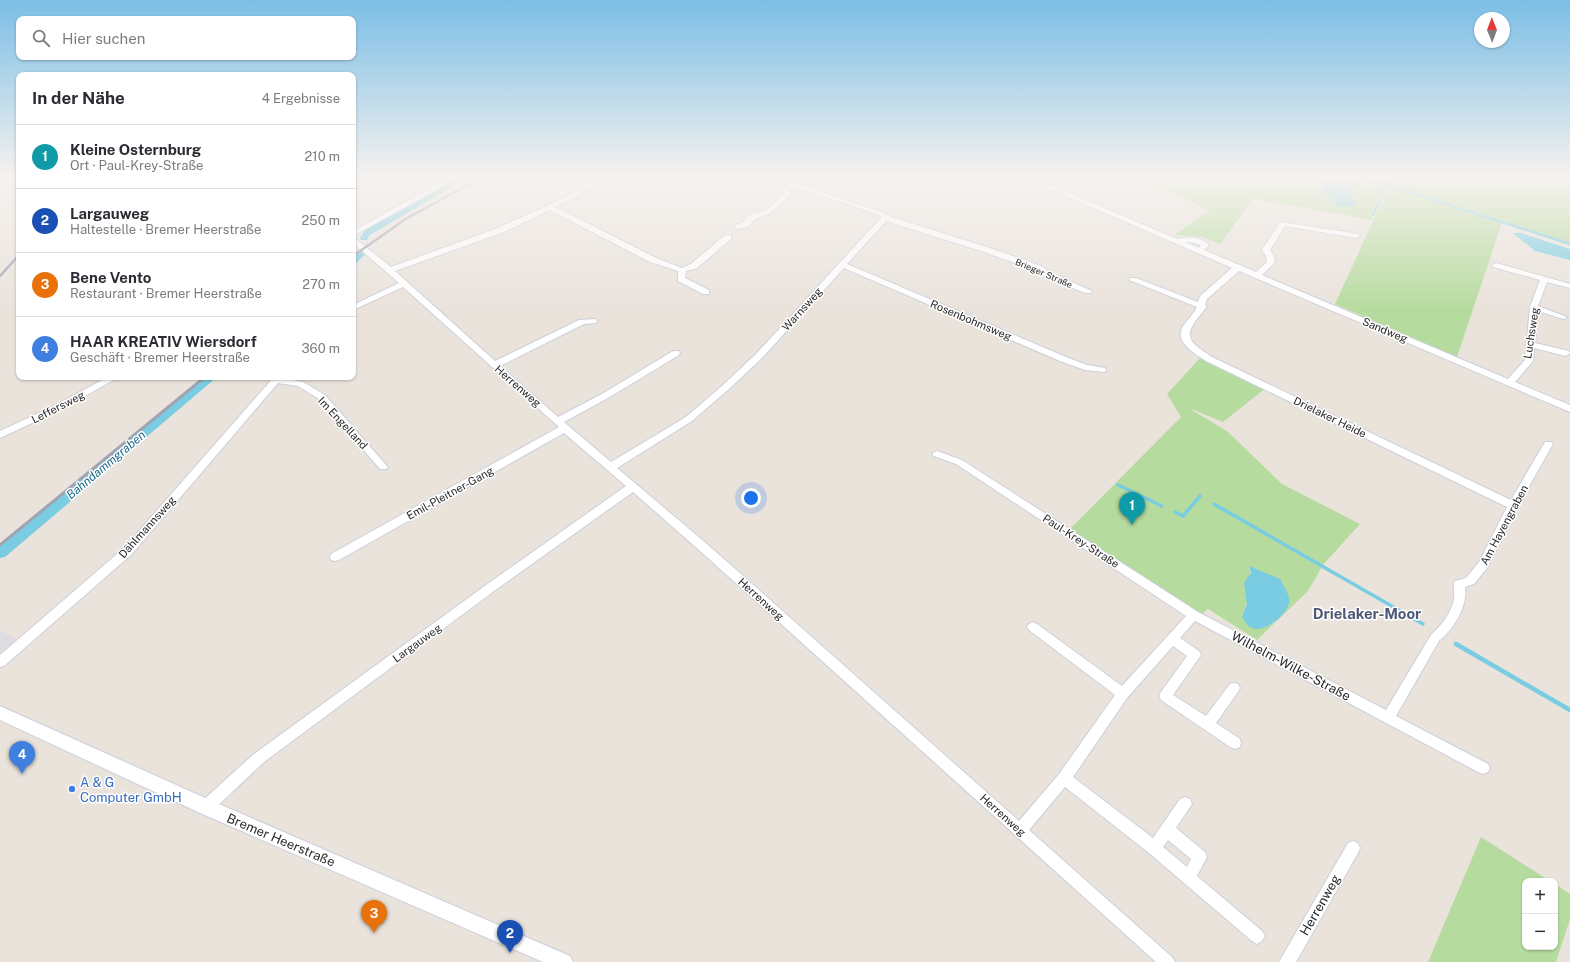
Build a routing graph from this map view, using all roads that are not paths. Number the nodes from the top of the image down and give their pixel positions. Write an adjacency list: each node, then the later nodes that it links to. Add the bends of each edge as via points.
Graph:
1 (377, 221): 9 (street)
2 (520, 221): 16 (street)
3 (577, 221): 17 (street, via 653,260)
4 (749, 221): 8 (street)
5 (882, 221): 13 (street, Warnsweg)
6 (894, 221): 23 (street, Brieger Straße, via 1038,268 1048,275)
7 (1127, 221): 15 (street, Sandweg, via 1174,241 1202,242 1205,245 1200,252)
8 (738, 227)
9 (356, 232)
10 (1356, 236): 18 (street, via 1283,224 1266,250 1271,262)
11 (728, 237): 17 (street, via 694,266)
12 (356, 242): 16 (street, Herrenweg)
13 (842, 265): 34 (street, Rosenbohmsweg, via 1063,359); 45 (street, Warnsweg, via 758,357 690,419)
14 (1496, 265): 19 (street)
15 (1237, 268): 18 (street, Sandweg); 26 (street, Drielaker Heide, via 1203,298)
16 (390, 270): 21 (street, Herrenweg)
17 (682, 270): 24 (street, via 681,279)
18 (1257, 276): 38 (street, Sandweg)
19 (1544, 279): 22 (street); 27 (street, Luchsweg)
20 (1133, 280): 26 (street)
21 (404, 283): 25 (street); 33 (street, Herrenweg)
22 (1570, 286)
23 (1088, 291)
24 (706, 292)
25 (356, 307)
26 (1202, 307): 47 (street, Drielaker Heide, via 1187,325 1185,335 1189,344 1202,355)
27 (1534, 307): 28 (street); 30 (street, Luchsweg)
28 (1563, 317)
29 (593, 321): 33 (street, via 582,322)
30 (1530, 344): 32 (street); 38 (street, Luchsweg, via 1528,361)
31 (676, 353): 40 (street, Emil-Pleitner-Gang)
32 (1566, 353)
33 (494, 365): 40 (street, Herrenweg)
34 (1102, 370)
35 (109, 380): 41 (street, Leffersweg)
36 (276, 380): 52 (street, Dählmannsweg, via 128,551)
37 (285, 380): 44 (street, Im Engelland, via 300,384 322,397)
38 (1509, 383): 39 (street, Sandweg)
39 (1570, 409)
40 (561, 424): 45 (street, Herrenweg); 48 (street, Emil-Pleitner-Gang)
41 (0, 435)
42 (1548, 444): 47 (street, Am Hayengraben)
43 (937, 454): 49 (street, Paul-Krey-Straße, via 959,462)
44 (383, 467)
45 (611, 467): 46 (street, Herrenweg)
46 (634, 486): 62 (street, Largauweg, via 258,758); 64 (street, Herrenweg)
47 (1513, 505): 56 (street, Am Hayengraben, via 1483,565 1470,581 1458,584 1460,598 1451,618 1440,635 1435,638)
48 (335, 557)
49 (1194, 615): 51 (street); 56 (street, Wilhelm-Wilke-Straße)
50 (1033, 627): 54 (street)
51 (1172, 639): 54 (street); 57 (street, via 1195,655 1165,696)
52 (0, 662)
53 (1234, 688): 57 (street)
54 (1123, 694): 60 (street)
55 (0, 713): 62 (street, Bremer Heerstraße)
56 (1388, 718): 59 (street, Wilhelm-Wilke-Straße)
57 (1208, 724): 58 (street)
58 (1235, 743)
59 (1483, 768)
60 (1064, 778): 64 (street); 65 (street)
61 (1185, 804): 63 (street)
62 (206, 807): 69 (street, Bremer Heerstraße)
63 (1166, 829): 65 (street); 67 (street, via 1200,857)
64 (1020, 830): 70 (street, Herrenweg)
65 (1154, 848): 67 (street)
66 (1353, 848): 71 (street, Herrenweg)
67 (1188, 878): 68 (street)
68 (1257, 936)
69 (564, 962)
70 (1167, 962)
71 (1287, 962)

